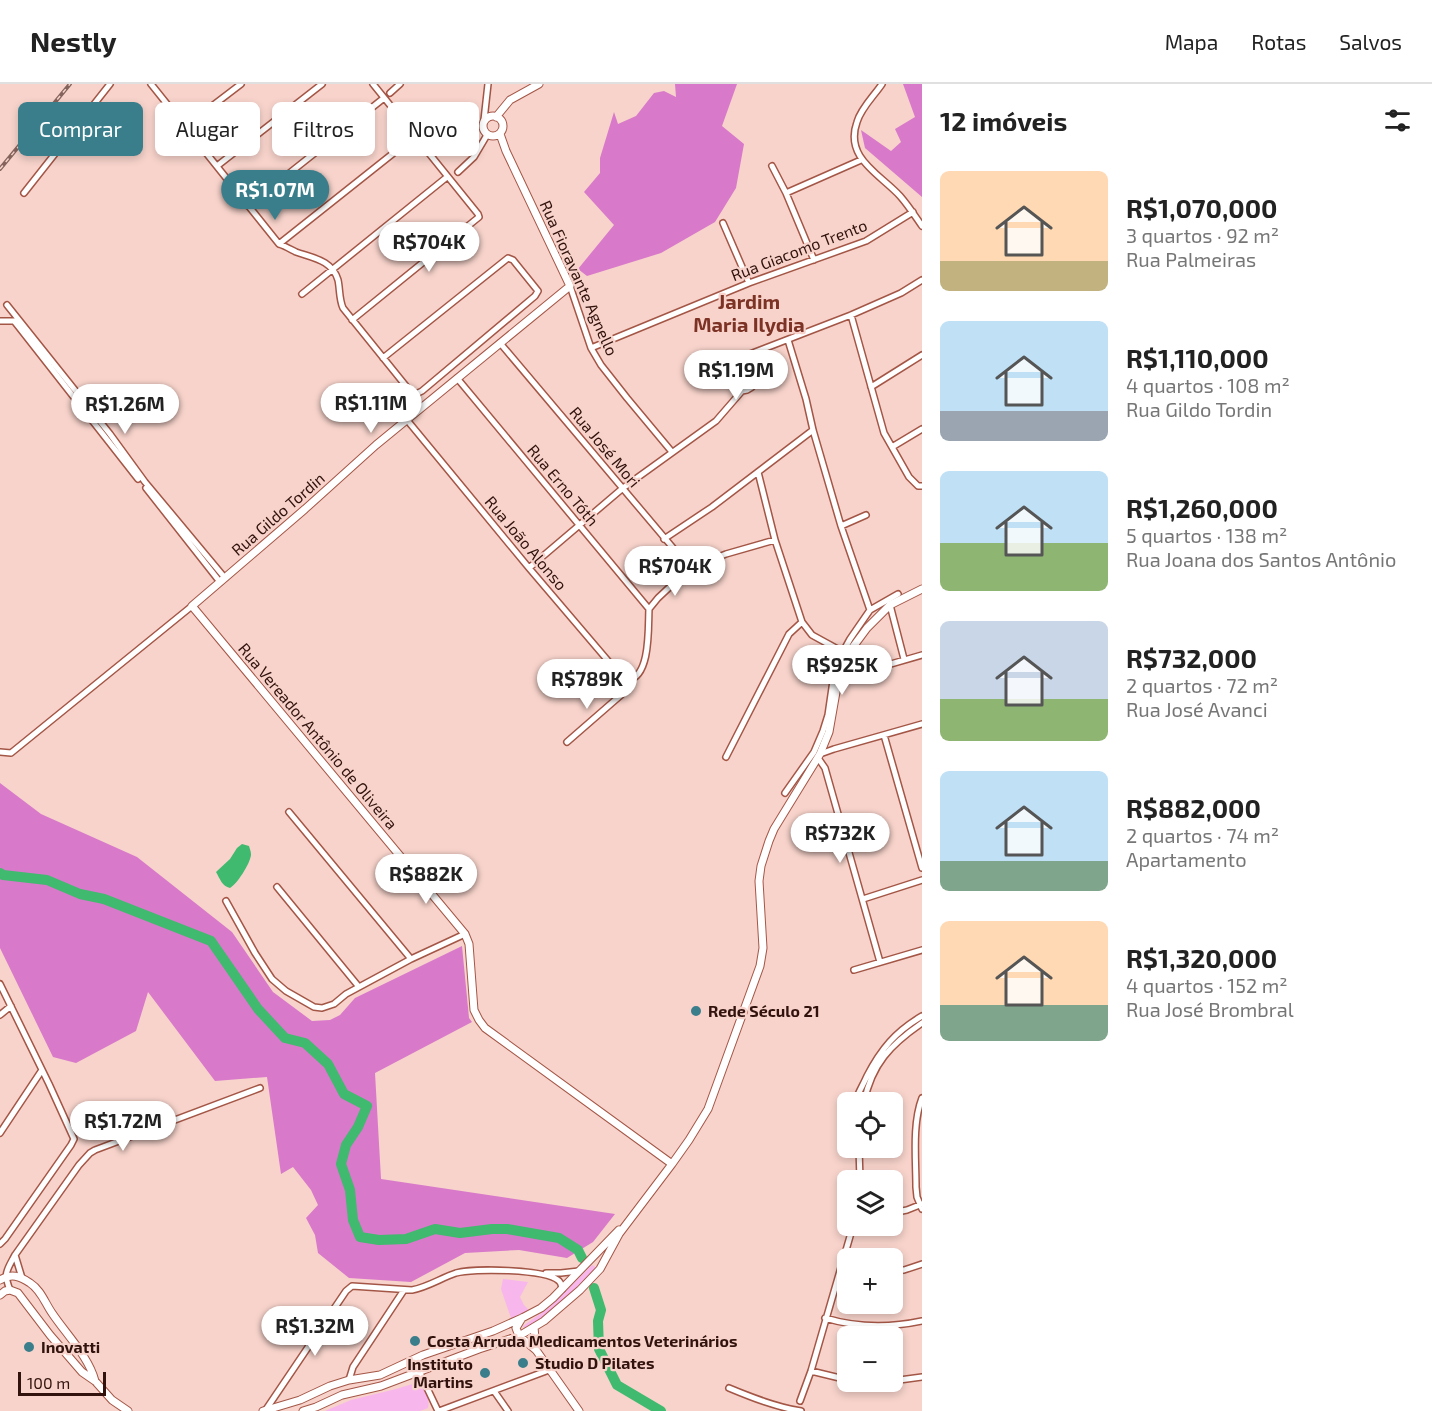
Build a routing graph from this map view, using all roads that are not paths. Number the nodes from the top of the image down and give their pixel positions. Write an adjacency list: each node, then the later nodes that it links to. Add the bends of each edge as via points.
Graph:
1 (110, 84): 28 (street)
2 (162, 84): 10 (street)
3 (241, 84): 14 (street)
4 (322, 84): 24 (street)
5 (373, 84): 12 (street)
6 (400, 84): 11 (street)
7 (488, 84): 17 (street)
8 (539, 84): 16 (main road, via 510,100)
9 (882, 84): 23 (street, via 857,120 855,145)
10 (154, 87): 13 (street)
11 (390, 93)
12 (384, 98): 15 (street); 30 (street)
13 (166, 102)
14 (217, 102)
15 (387, 102)
16 (496, 117): 17 (main road); 18 (main road, via 503,124)
17 (484, 120): 19 (main road, via 482,127)
18 (500, 134): 19 (main road); 39 (main road, Rua Fioravante Agnello)
19 (487, 135): 26 (street, via 474,157)
20 (210, 156): 24 (street)
21 (390, 156): 34 (street)
22 (431, 156): 27 (street)
23 (861, 160): 29 (street); 31 (street)
24 (218, 166): 30 (street)
25 (772, 166): 29 (street)
26 (458, 172)
27 (447, 177): 36 (street); 43 (street, via 478,219)
28 (24, 193)
29 (786, 193): 35 (street)
30 (248, 206): 34 (street)
31 (913, 212): 33 (street); 35 (street, Rua Giacomo Trento, via 866,241)
32 (723, 223): 38 (street)
33 (922, 226)
34 (279, 244): 36 (street, via 321,260)
35 (814, 260): 38 (street, Rua Giacomo Trento)
36 (332, 269): 40 (street); 43 (street, via 340,301)
37 (922, 280): 42 (street)
38 (749, 283): 47 (street, Rua Giacomo Trento)
39 (570, 286): 46 (main road, Rua Gildo Tordin); 47 (street, Rua Fioravante Agnello)
40 (302, 294)
41 (7, 305): 69 (street)
42 (851, 315): 45 (street); 52 (street)
43 (352, 320): 50 (street)
44 (0, 321): 69 (street, via 14,321)
45 (788, 340): 49 (street); 56 (street)
46 (500, 343): 51 (main road, Rua Gildo Tordin); 61 (street, Rua José Mori)
47 (591, 348): 58 (street, Rua Fioravante Agnello)
48 (922, 355): 52 (street)
49 (743, 357): 53 (street, via 752,387); 53 (street, via 732,362)
50 (383, 358): 50 (street, via 508,258 538,291 416,394)
51 (457, 378): 54 (main road, Rua Gildo Tordin); 63 (street, Rua Erno Tóth)
52 (871, 387): 57 (street)
53 (742, 391): 58 (street, via 716,421)
54 (407, 420): 67 (street, Rua João Alonso); 69 (main road, Rua Gildo Tordin)
55 (922, 429): 57 (street)
56 (813, 430): 59 (street); 64 (street)
57 (892, 447): 60 (street, via 909,477)
58 (672, 452): 61 (street)
59 (758, 472): 65 (street); 66 (street)
60 (922, 486)
61 (623, 488): 63 (street); 65 (street, Rua José Mori)
62 (866, 515): 64 (street)
63 (579, 526): 67 (street); 74 (street, Rua Erno Tóth)
64 (841, 526): 75 (street)
65 (664, 539): 68 (street, Rua José Mori)
66 (775, 540): 68 (street); 76 (street)
67 (529, 568): 81 (street, Rua João Alonso)
68 (690, 568): 74 (street)
69 (223, 580): 73 (main road, Rua Gildo Tordin)
70 (922, 589): 72 (main road)
71 (898, 594): 75 (street)
72 (890, 605): 79 (street); 80 (main road, via 854,645)
73 (192, 606): 85 (street, Rua Gildo Tordin, via 10,753); 95 (main road, Rua Vereador Antônio de Oliveira)
74 (649, 609): 81 (street, via 643,664 637,676)
75 (870, 610): 77 (street)
76 (802, 622): 77 (street, via 812,635); 87 (street, via 789,634)
77 (843, 652): 88 (street, via 834,674 824,731)
78 (922, 655): 79 (street)
79 (904, 659): 80 (street)
80 (839, 677): 86 (main road, via 829,732)
81 (628, 680): 84 (street, via 621,695)
82 (922, 724): 83 (street)
83 (884, 735): 86 (street); 90 (street)
84 (567, 742)
85 (0, 752)
86 (819, 756): 93 (street); 112 (main road, via 769,841 760,874 763,948 757,975 708,1109)
87 (726, 757)
88 (785, 793)
89 (289, 812): 97 (street)
90 (922, 868)
91 (922, 880): 93 (street)
92 (277, 887): 101 (street)
93 (863, 899): 98 (street)
94 (225, 901): 101 (street, via 272,979 285,991 322,1008)
95 (465, 934): 97 (street); 112 (main road, Rua Vereador Antônio de Oliveira, via 474,1010 485,1028)
96 (922, 950): 98 (street)
97 (411, 959): 101 (street)
98 (880, 962): 99 (street)
99 (854, 970)
100 (0, 984): 102 (street)
101 (359, 987)
102 (10, 1006): 103 (street); 106 (street)
103 (0, 1015)
104 (922, 1016): 108 (street, via 889,1042)
105 (922, 1023): 109 (street, via 880,1060)
106 (42, 1070): 111 (street); 116 (street, via 74,1139)
107 (260, 1088): 117 (street, via 90,1153)
108 (860, 1092)
109 (866, 1092)
110 (922, 1098): 113 (street, via 916,1126 916,1187)
111 (0, 1133)
112 (672, 1164): 115 (main road)
113 (921, 1206): 114 (street)
114 (903, 1211)
115 (629, 1219): 118 (main road); 120 (main road)
116 (0, 1244)
117 (15, 1255): 124 (street); 125 (street)
118 (591, 1258): 120 (main road, via 599,1261); 122 (main road)
119 (922, 1264): 121 (street)
120 (600, 1269): 134 (main road)
121 (903, 1269)
122 (579, 1271): 123 (street); 127 (main road)
123 (538, 1273): 127 (street, via 558,1280); 129 (street, via 468,1270 420,1289)
124 (2, 1278): 125 (main road); 128 (street)
125 (22, 1278): 144 (main road, via 39,1291 93,1372)
126 (837, 1285): 132 (street)
127 (562, 1289): 131 (main road, via 541,1308)
128 (10, 1290): 130 (main road); 144 (main road, via 18,1293 82,1372)
129 (404, 1290): 143 (street, via 353,1367); 149 (street, via 349,1288)
130 (0, 1295)
131 (522, 1318): 135 (main road, via 516,1328); 143 (main road, via 380,1375)
132 (825, 1318): 133 (street, via 870,1327); 139 (street)
133 (922, 1321)
134 (534, 1327): 135 (main road); 136 (main road)
135 (519, 1336): 136 (main road); 138 (main road)
136 (536, 1350): 137 (main road)
137 (549, 1370): 146 (street); 153 (main road)
138 (419, 1371): 150 (main road); 151 (street)
139 (811, 1371): 140 (street); 147 (street)
140 (837, 1377)
141 (922, 1377): 142 (street)
142 (903, 1379)
143 (349, 1380): 149 (main road)
144 (95, 1381): 148 (main road)
145 (729, 1388): 154 (street, via 768,1404)
146 (494, 1391): 151 (street); 152 (street)
147 (800, 1401)
148 (123, 1410)
149 (264, 1411)
150 (303, 1411)
151 (439, 1411)
152 (508, 1411)
153 (579, 1411)
154 (801, 1411)

